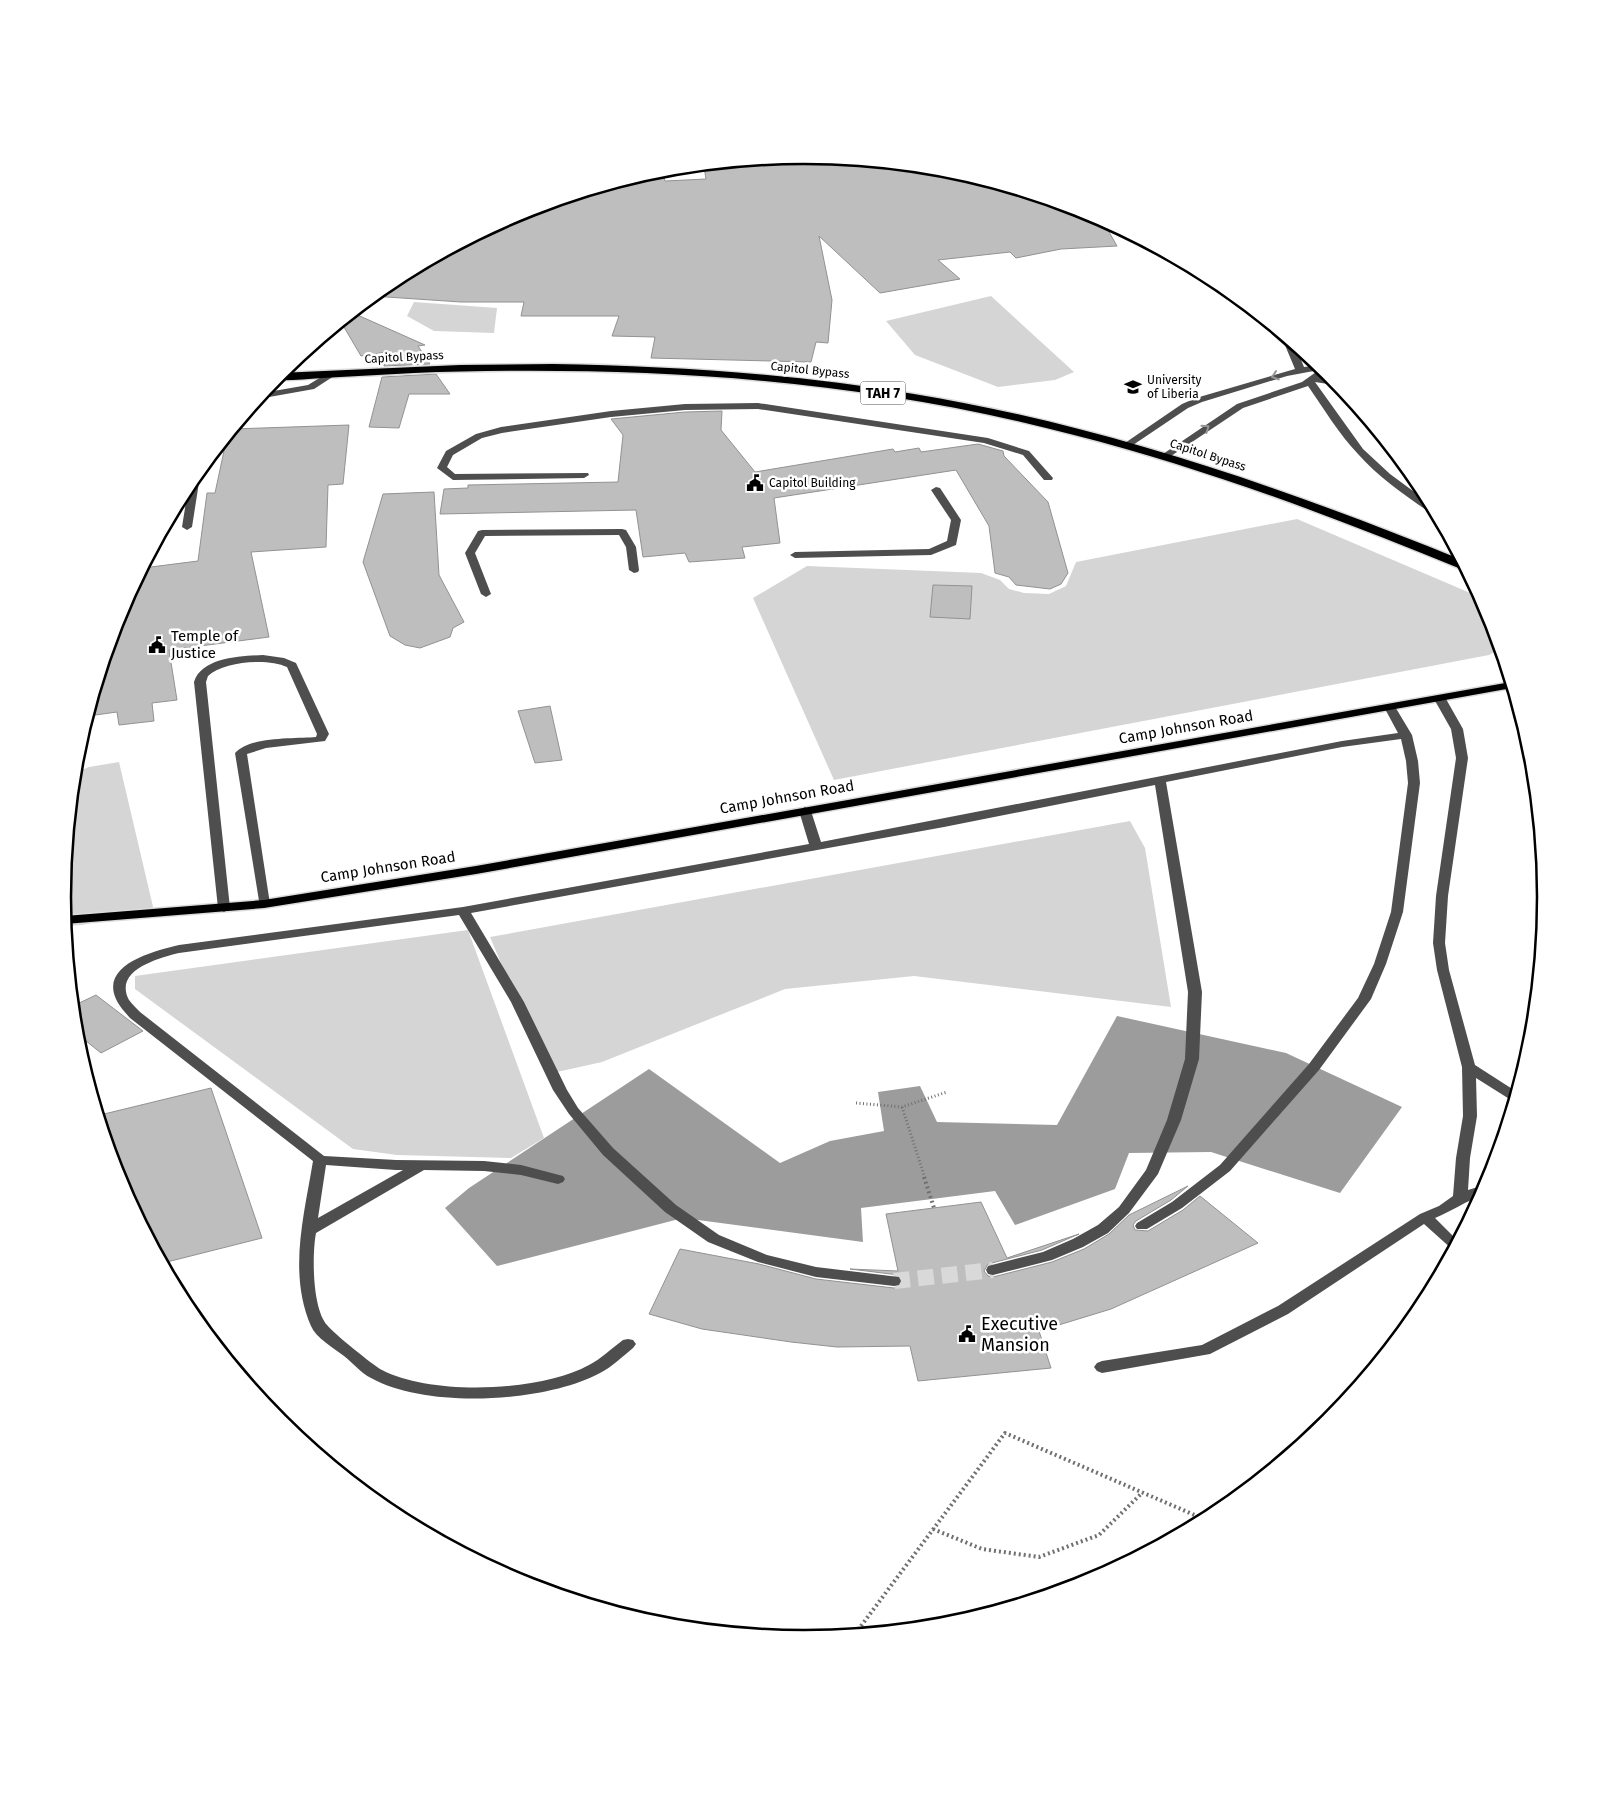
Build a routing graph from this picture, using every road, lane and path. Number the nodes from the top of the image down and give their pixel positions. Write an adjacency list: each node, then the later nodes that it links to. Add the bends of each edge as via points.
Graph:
1 (1292, 349): 3 (lane)
2 (1312, 368): 3 (lane)
3 (1300, 370): 10 (lane, one-way to 10, via 1194,402)
4 (331, 374): 6 (highway, Capitol Bypass / TAH 7); 9 (lane, via 311,387); 10 (highway, Capitol Bypass / TAH 7, via 459,368 598,368 720,375 832,385 934,401 1026,419)
5 (1319, 375): 7 (lane)
6 (289, 376)
7 (1312, 380): 8 (lane); 11 (lane, one-way to 7, via 1240,406); 16 (lane, via 1360,450 1393,481)
8 (1326, 382)
9 (271, 395)
10 (1127, 445): 11 (highway, Capitol Bypass / TAH 7)
11 (1165, 456): 19 (highway, Capitol Bypass / TAH 7, via 1311,504)
12 (584, 475): 13 (lane, via 454,477 442,468 449,453 480,436 500,430 611,414 732,405 758,406 985,440 1026,453)
13 (1048, 478)
14 (936, 490): 18 (lane, via 956,520 952,542 931,552)
15 (192, 494): 17 (lane)
16 (1422, 502)
17 (187, 527)
18 (795, 555)
19 (1457, 563)
20 (634, 570): 21 (lane, via 631,547 622,532 482,533 470,552)
21 (486, 594)
22 (1507, 686): 23 (main road, Camp Johnson Road)
23 (1440, 699): 24 (main road, Camp Johnson Road); 33 (lane, via 1457,729 1462,758 1442,896 1439,943 1442,970)
24 (1390, 707): 25 (lane); 27 (main road, Camp Johnson Road)
25 (1406, 734): 26 (lane); 45 (lane, via 1414,783 1396,912 1380,964 1364,999 1314,1067 1225,1168 1177,1205)
26 (1160, 781): 28 (lane); 48 (lane, via 1195,992 1192,1059 1174,1120 1153,1171 1124,1210 1103,1229 1047,1256)
27 (805, 811): 28 (lane); 29 (main road, Camp Johnson Road)
28 (816, 846): 31 (lane)
29 (264, 904): 30 (main road, Camp Johnson Road); 30 (lane, via 241,753 256,746 321,739 323,734 292,664 268,658 216,667 201,676)
30 (224, 908): 32 (main road, Camp Johnson Road)
31 (463, 910): 38 (lane, via 179,949 154,955 134,965 123,976 119,986 122,999 135,1015); 49 (lane, via 525,1014 566,1100 590,1133 649,1189 692,1225 749,1253 824,1272)
32 (72, 919)
33 (1469, 1067): 35 (lane); 42 (lane, via 1470,1116)
34 (947, 1092): 37 (path)
35 (1511, 1094)
36 (856, 1103): 37 (path)
37 (902, 1107): 43 (path)
38 (320, 1160): 39 (lane); 46 (lane)
39 (423, 1165): 40 (lane, via 484,1166); 46 (lane)
40 (558, 1179)
41 (1475, 1192): 42 (lane)
42 (1460, 1198): 44 (lane)
43 (934, 1208)
44 (1425, 1217): 47 (lane); 51 (lane, via 1283,1310 1205,1350)
45 (1142, 1226)
46 (309, 1230): 50 (lane, via 306,1247 308,1296 319,1327 376,1374 418,1388 506,1392 559,1383 595,1369)
47 (1451, 1242)
48 (993, 1270)
49 (894, 1281)
50 (628, 1344)
51 (1102, 1367)
52 (1142, 1492): 53 (path); 54 (path, via 1100,1535 1039,1556 982,1549); 54 (path, via 1005,1433)
53 (1197, 1516)
54 (934, 1529): 55 (path)
55 (859, 1628)

